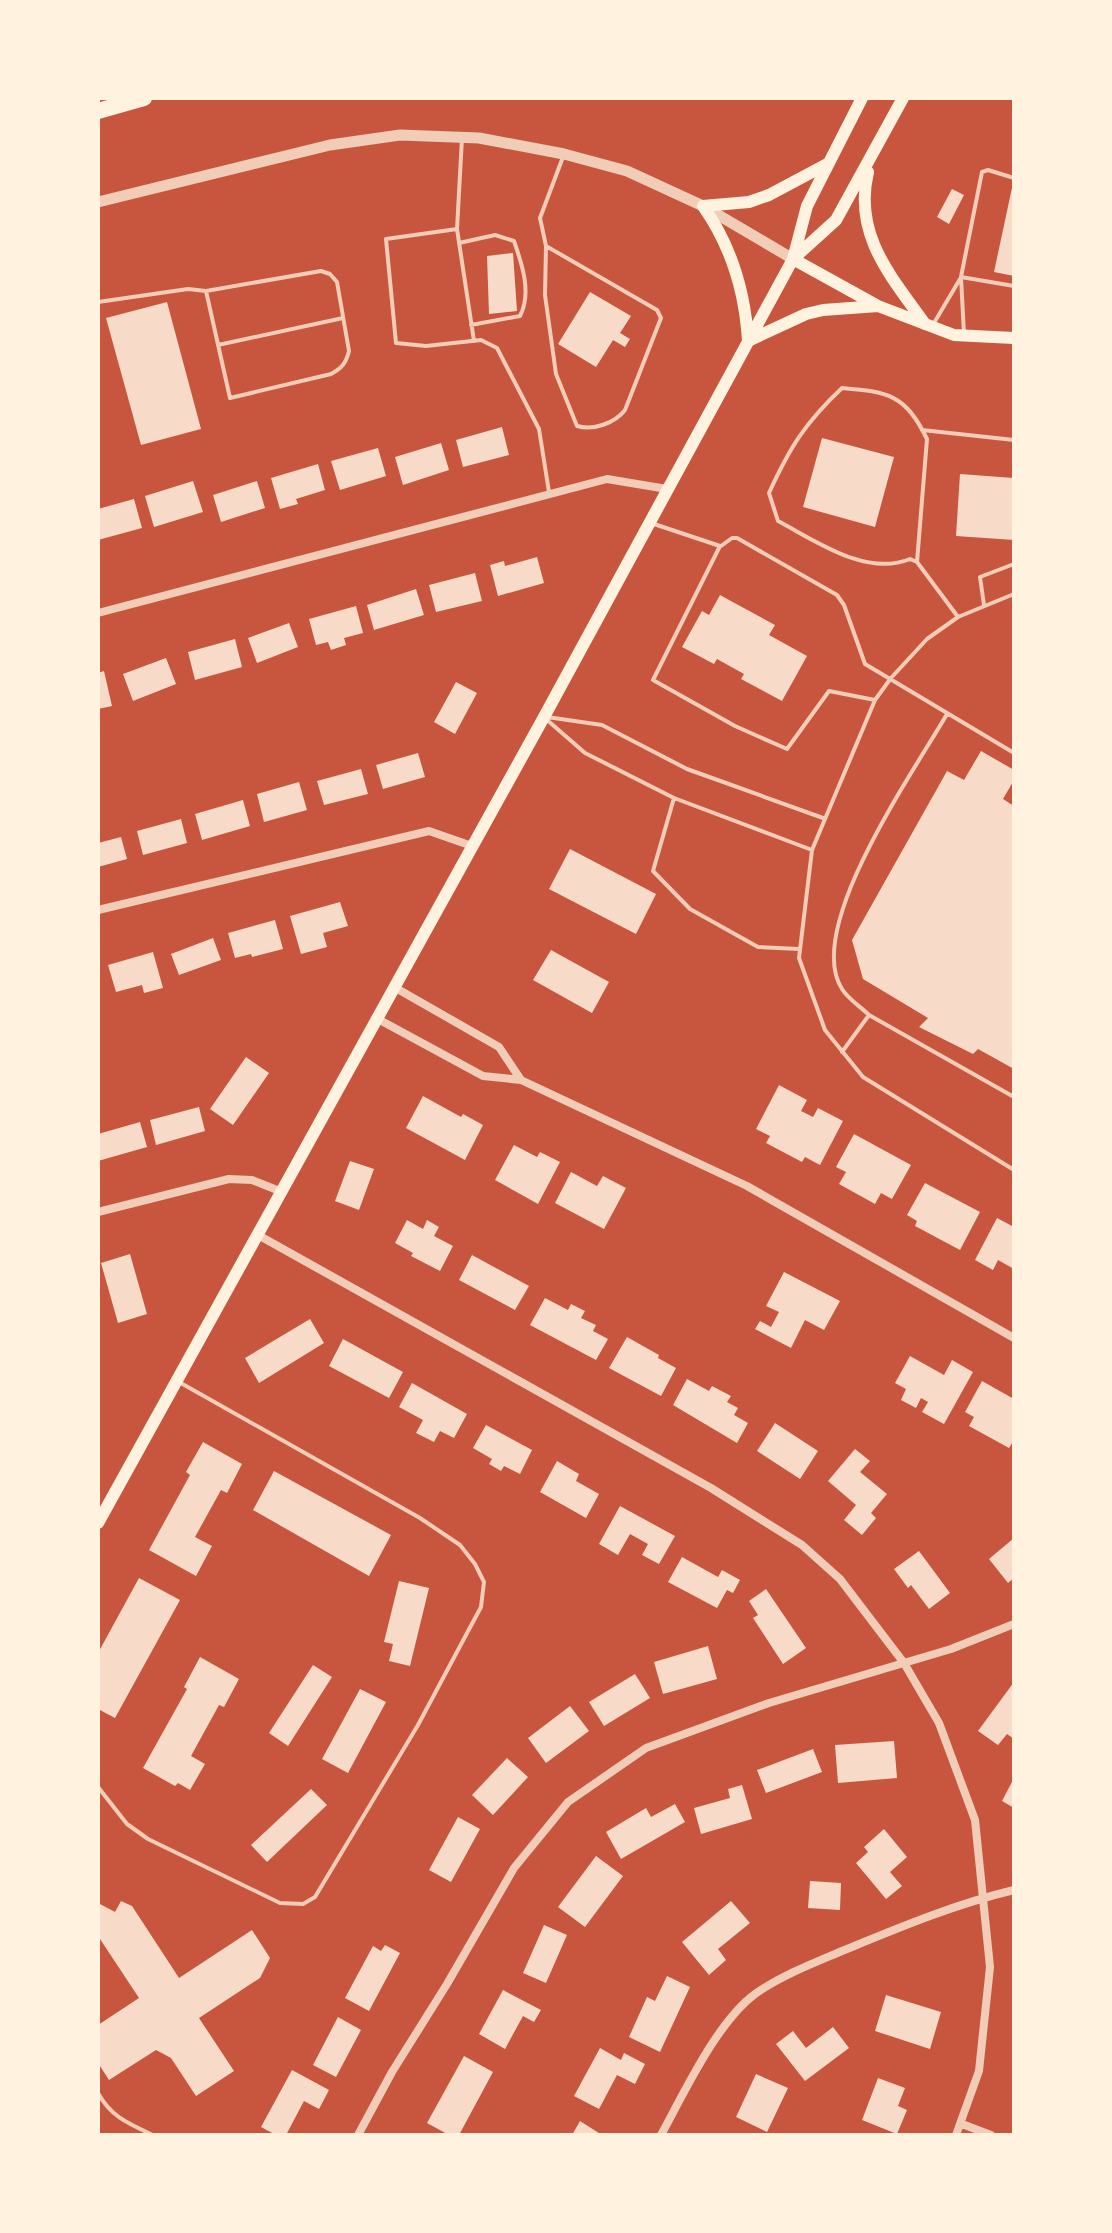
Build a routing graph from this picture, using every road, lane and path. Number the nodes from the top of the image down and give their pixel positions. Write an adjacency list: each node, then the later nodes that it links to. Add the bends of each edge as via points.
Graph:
1 (144, 98): 4 (highway)
2 (862, 98): 8 (main road)
3 (903, 98): 7 (main road)
4 (98, 111)
5 (462, 137): 6 (street); 10 (street, via 400,135 330,145); 12 (lane)
6 (564, 154): 11 (street, via 627,171); 14 (lane, via 540,218)
7 (871, 159): 15 (main road, via 836,220); 23 (main road, via 864,190 878,259)
8 (829, 163): 11 (main road, via 749,202); 15 (main road, via 807,206)
9 (1014, 178): 16 (lane, via 982,172)
10 (98, 202)
11 (703, 206): 15 (street); 27 (main road, via 730,252 746,309)
12 (457, 229): 13 (lane); 26 (lane, via 386,239 396,343)
13 (459, 243): 22 (lane); 22 (lane, via 495,235 514,241 523,268 526,305 520,316)
14 (546, 246): 14 (lane, via 545,295 556,374 577,426 587,429 619,418 625,410 661,318 657,310)
15 (793, 259): 20 (main road); 27 (main road)
16 (961, 277): 17 (lane); 23 (lane); 24 (lane)
17 (1014, 286)
18 (206, 291): 19 (lane); 21 (lane, via 321,271 337,282); 28 (lane)
19 (98, 302)
20 (878, 306): 23 (main road); 27 (main road, via 806,314)
21 (343, 318): 28 (lane); 28 (lane, via 349,351 338,370 230,398)
22 (471, 325): 26 (lane)
23 (928, 325): 24 (main road)
24 (964, 335): 25 (main road)
25 (1014, 338)
26 (474, 341): 32 (lane, via 497,348 539,429)
27 (748, 341): 31 (main road)
28 (218, 345)
29 (922, 430): 30 (lane); 35 (lane, via 927,439); 35 (lane, via 915,414 885,392 842,388 790,448 769,493 778,521 821,543 866,563)
30 (1014, 440)
31 (667, 489): 32 (street, via 607,479); 33 (main road)
32 (549, 492): 39 (street)
33 (649, 523): 34 (lane); 44 (main road)
34 (720, 546): 41 (lane, via 737,538 837,595 865,664); 42 (lane, via 653,680 787,749 829,691)
35 (917, 562): 40 (lane)
36 (1014, 564): 38 (lane, via 980,577)
37 (1014, 594): 38 (lane)
38 (984, 605): 40 (lane)
39 (98, 613)
40 (958, 617): 41 (lane, via 927,639)
41 (891, 678): 42 (lane); 43 (lane)
42 (875, 700): 47 (lane)
43 (947, 713): 45 (lane); 53 (lane, via 862,859 843,904 833,956 842,989)
44 (544, 717): 46 (lane, via 585,753); 47 (lane, via 602,725 687,769); 48 (main road)
45 (1014, 753)
46 (674, 798): 49 (lane); 51 (lane, via 653,871 690,909 758,947)
47 (823, 818): 49 (lane)
48 (472, 846): 50 (street, via 429,831); 52 (main road)
49 (812, 850): 51 (lane)
50 (98, 910)
51 (799, 949): 55 (lane, via 825,1030)
52 (394, 987): 54 (main road); 56 (street, via 499,1047)
53 (869, 1015): 55 (lane); 57 (lane)
54 (376, 1018): 56 (street, via 483,1076); 59 (main road)
55 (842, 1052): 58 (lane, via 863,1077)
56 (521, 1080): 62 (street, via 747,1186)
57 (1014, 1097)
58 (1014, 1170)
59 (282, 1192): 60 (street, via 252,1180 229,1179); 61 (main road)
60 (98, 1212)
61 (258, 1235): 63 (main road); 66 (street, via 711,1488 802,1545 840,1579)
62 (1014, 1338)
63 (178, 1382): 64 (main road); 67 (lane, via 460,1545 484,1582 481,1607 364,1820 315,1897 303,1904 280,1903 157,1844 127,1824)
64 (98, 1523)
65 (1014, 1624): 66 (street)
66 (904, 1663): 69 (street, via 939,1723 971,1806); 73 (street, via 769,1703 646,1748 568,1802 514,1868)
67 (98, 1787)
68 (1014, 1890): 69 (street)
69 (983, 1898): 71 (street, via 990,1967 985,2027 979,2071); 74 (street, via 821,1960 755,1994 723,2027)
70 (98, 2093): 72 (lane, via 119,2120)
71 (962, 2124): 75 (street); 76 (street)
72 (153, 2135)
73 (358, 2135)
74 (661, 2135)
75 (956, 2135)
76 (991, 2135)

